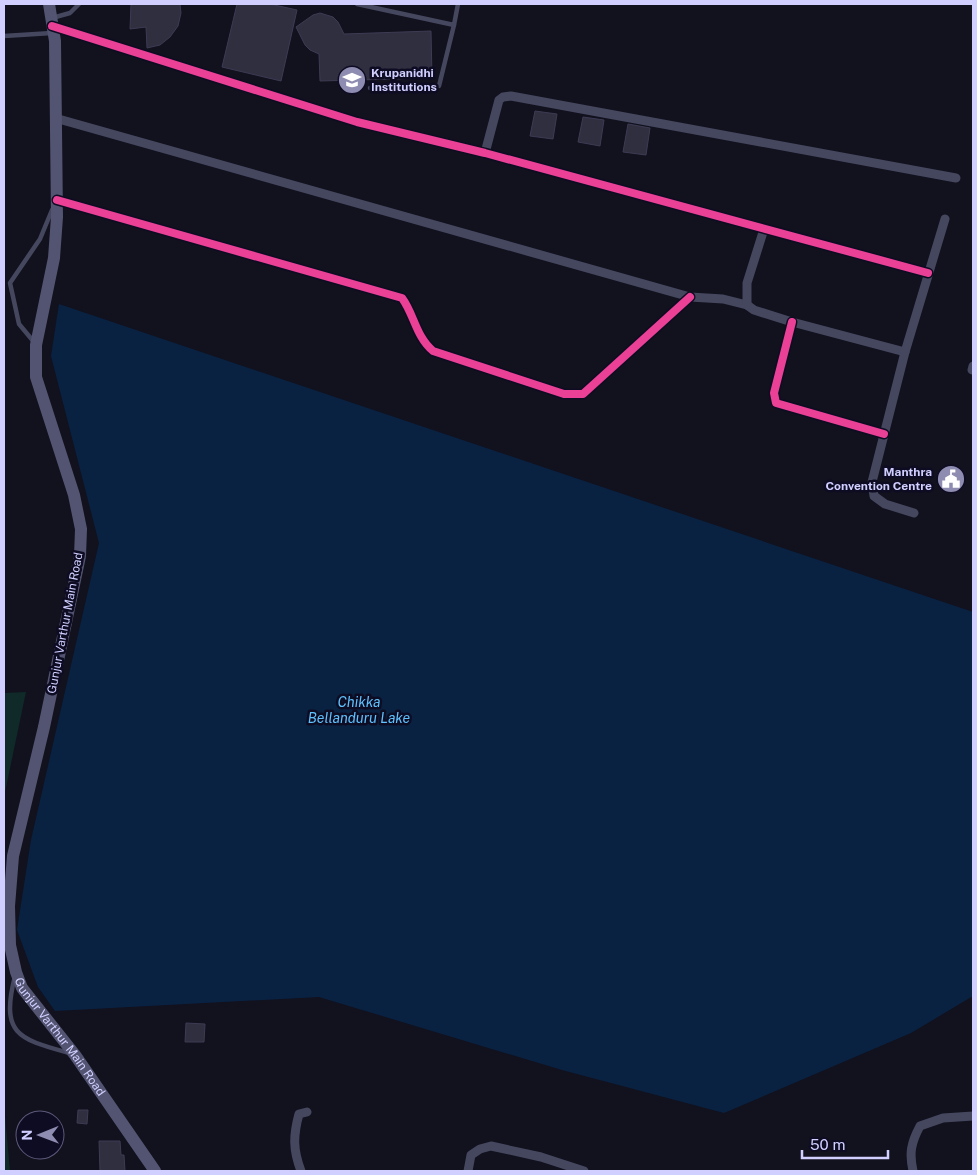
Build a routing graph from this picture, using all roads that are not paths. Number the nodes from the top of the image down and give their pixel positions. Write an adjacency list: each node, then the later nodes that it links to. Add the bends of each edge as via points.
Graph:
1 (50, 4): 6 (main road, Gunjur Varthur Main Road)
2 (79, 4): 6 (lane)
3 (357, 4): 5 (lane)
4 (458, 4): 5 (lane)
5 (454, 25): 8 (lane, via 438,86)
6 (52, 26): 7 (lane); 9 (main road, Gunjur Varthur Main Road); 10 (street, via 357,122)
7 (4, 36)
8 (370, 88)
9 (56, 118): 12 (main road, Gunjur Varthur Main Road); 16 (street)
10 (485, 153): 11 (street, via 499,100 511,96); 14 (street)
11 (956, 178)
12 (56, 200): 16 (street, via 402,298 427,346 433,351 564,394 583,394); 19 (main road, Gunjur Varthur Main Road, via 54,258); 19 (lane, via 40,239 10,283 19,324)
13 (944, 219): 15 (street)
14 (764, 229): 15 (street); 17 (street, via 747,283)
15 (928, 273): 20 (street)
16 (690, 297): 17 (street, via 723,299)
17 (747, 305): 18 (street)
18 (792, 322): 20 (street); 23 (street, via 774,393 776,403)
19 (36, 345): 25 (main road, Gunjur Varthur Main Road, via 36,377 74,495 81,529 80,556 13,856 10,945)
20 (905, 352): 23 (street)
21 (973, 366): 22 (street)
22 (973, 370)
23 (884, 434): 24 (street, via 872,482 874,496 885,504)
24 (914, 513)
25 (16, 972): 26 (main road, Gunjur Varthur Main Road, via 22,988); 26 (lane, via 8,995 10,1024 15,1032 33,1043)
26 (75, 1055): 29 (main road, Gunjur Varthur Main Road)
27 (307, 1112): 30 (street, via 299,1114 296,1127 294,1149)
28 (973, 1116): 33 (street, via 943,1118 920,1126 911,1143)
29 (154, 1171)
30 (301, 1171)
31 (468, 1171): 32 (street, via 471,1155 491,1146)
32 (584, 1171)
33 (913, 1171)

